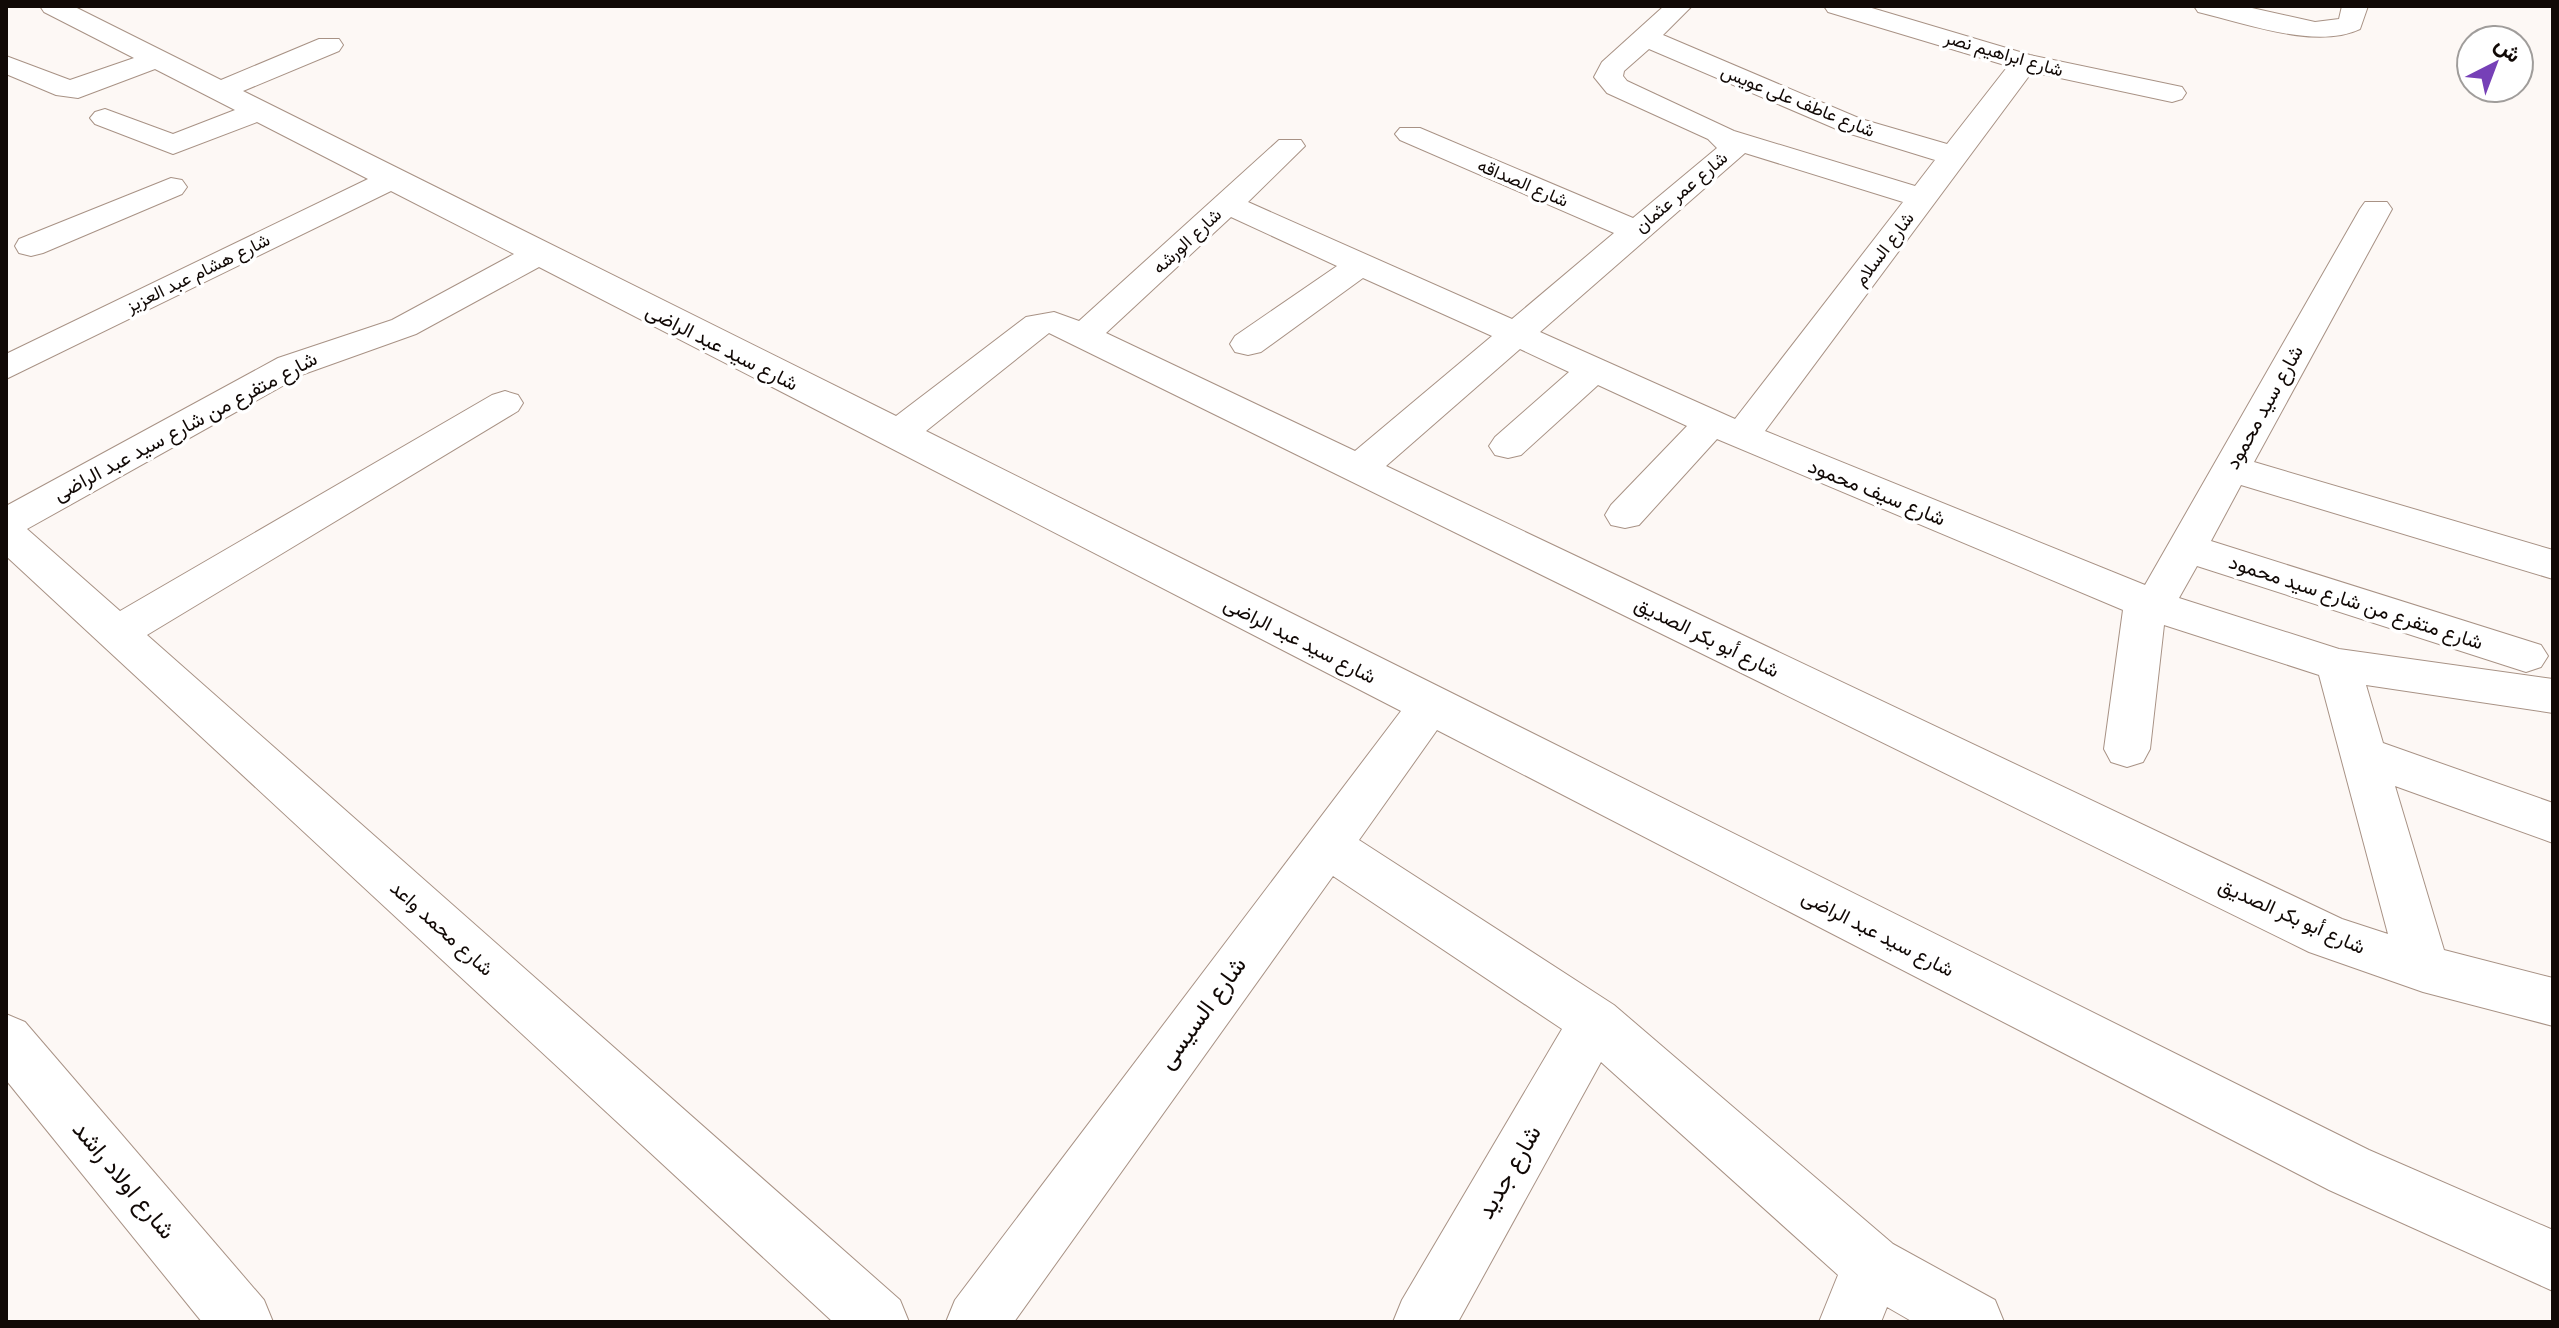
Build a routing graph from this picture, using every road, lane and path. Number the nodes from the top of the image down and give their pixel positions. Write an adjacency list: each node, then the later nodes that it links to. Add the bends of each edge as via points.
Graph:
1 (53, 6): 8 (street, شارع سيد عبد الراضى)
2 (1679, 6): 6 (street, شارع عمر عثمان)
3 (1837, 6): 9 (street, شارع ابراهيم نصر)
4 (2207, 6): 5 (street, via 2315,30 2338,29)
5 (2353, 14)
6 (1645, 37): 16 (street, شارع عمر عثمان, via 1608,72 1611,82); 18 (street, شارع عاطف على عويس, via 1851,125)
7 (329, 45): 11 (street)
8 (157, 59): 10 (street, via 78,89); 11 (street, شارع سيد عبد الراضى)
9 (2025, 62): 12 (street, شارع ابراهيم نصر); 18 (street, شارع السلام)
10 (6, 64)
11 (218, 91): 13 (street, شارع سيد عبد الراضى)
12 (2172, 93)
13 (258, 111): 14 (street, via 173,145); 19 (street, شارع سيد عبد الراضى)
14 (105, 118)
15 (1410, 134): 25 (street, شارع الصداقه)
16 (1726, 138): 21 (street); 25 (street, شارع عمر عثمان, via 1732,150)
17 (1290, 146): 22 (street, شارع الورشه)
18 (1954, 156): 21 (street, شارع السلام)
19 (391, 179): 27 (street, شارع سيد عبد الراضى); 32 (street, شارع هشام عبد العزيز)
20 (171, 187): 26 (street)
21 (1923, 198): 35 (street, شارع السلام)
22 (1227, 204): 28 (street, شارع سيف محمود); 30 (street, شارع الورشه)
23 (2376, 209): 38 (street, شارع سيد محمود)
24 (6, 219): 26 (street, via 37,233 38,239)
25 (1636, 231): 29 (street, شارع عمر عثمان)
26 (19, 251)
27 (538, 254): 36 (street, شارع سيد عبد الراضى); 41 (street, شارع متفرع من شارع سيد عبد الراضى, via 404,327 291,366)
28 (1361, 264): 29 (street, شارع سيف محمود); 31 (street)
29 (1513, 333): 33 (street, شارع سيف محمود); 39 (street, شارع عمر عثمان)
30 (1083, 336): 36 (street, شارع أبو بكر الصديق, via 1054,322 1038,324); 39 (street, شارع أبو بكر الصديق)
31 (1248, 344)
32 (6, 368)
33 (1594, 369): 35 (street, شارع سيف محمود); 37 (street)
34 (505, 403): 46 (street)
35 (1727, 429): 40 (street, شارع السلام); 45 (street, شارع سيف محمود)
36 (895, 436): 50 (street, شارع سيد عبد الراضى)
37 (1508, 446)
38 (2230, 468): 43 (street, شارع سيد محمود); 44 (street)
39 (1358, 469): 55 (street, شارع أبو بكر الصديق, via 2327,936)
40 (1625, 515)
41 (6, 523)
42 (6, 533): 46 (street, شارع محمد واعد)
43 (2186, 548): 45 (street, شارع سيد محمود); 47 (street, شارع متفرع من شارع سيد محمود)
44 (2553, 565)
45 (2149, 604): 48 (street, شارع سيف محمود); 51 (street)
46 (116, 633): 62 (street, شارع محمد واعد)
47 (2526, 656)
48 (2338, 665): 49 (street, شارع سيف محمود); 52 (street)
49 (2553, 696)
50 (1430, 706): 54 (street, شارع السيسى); 59 (street, شارع سيد عبد الراضى, via 2349,1170)
51 (2127, 749)
52 (2363, 755): 53 (street); 55 (street)
53 (2553, 823)
54 (1325, 844): 57 (street); 63 (street, شارع السيسى)
55 (2423, 969): 56 (street, شارع أبو بكر الصديق)
56 (2553, 1002)
57 (1595, 1022): 60 (street); 64 (street, شارع جديد)
58 (6, 1039): 61 (street, شارع اولاد راشد)
59 (2553, 1261)
60 (1872, 1265): 65 (street); 66 (street)
61 (242, 1322)
62 (878, 1322)
63 (977, 1322)
64 (1424, 1322)
65 (1850, 1322)
66 (1973, 1322)

